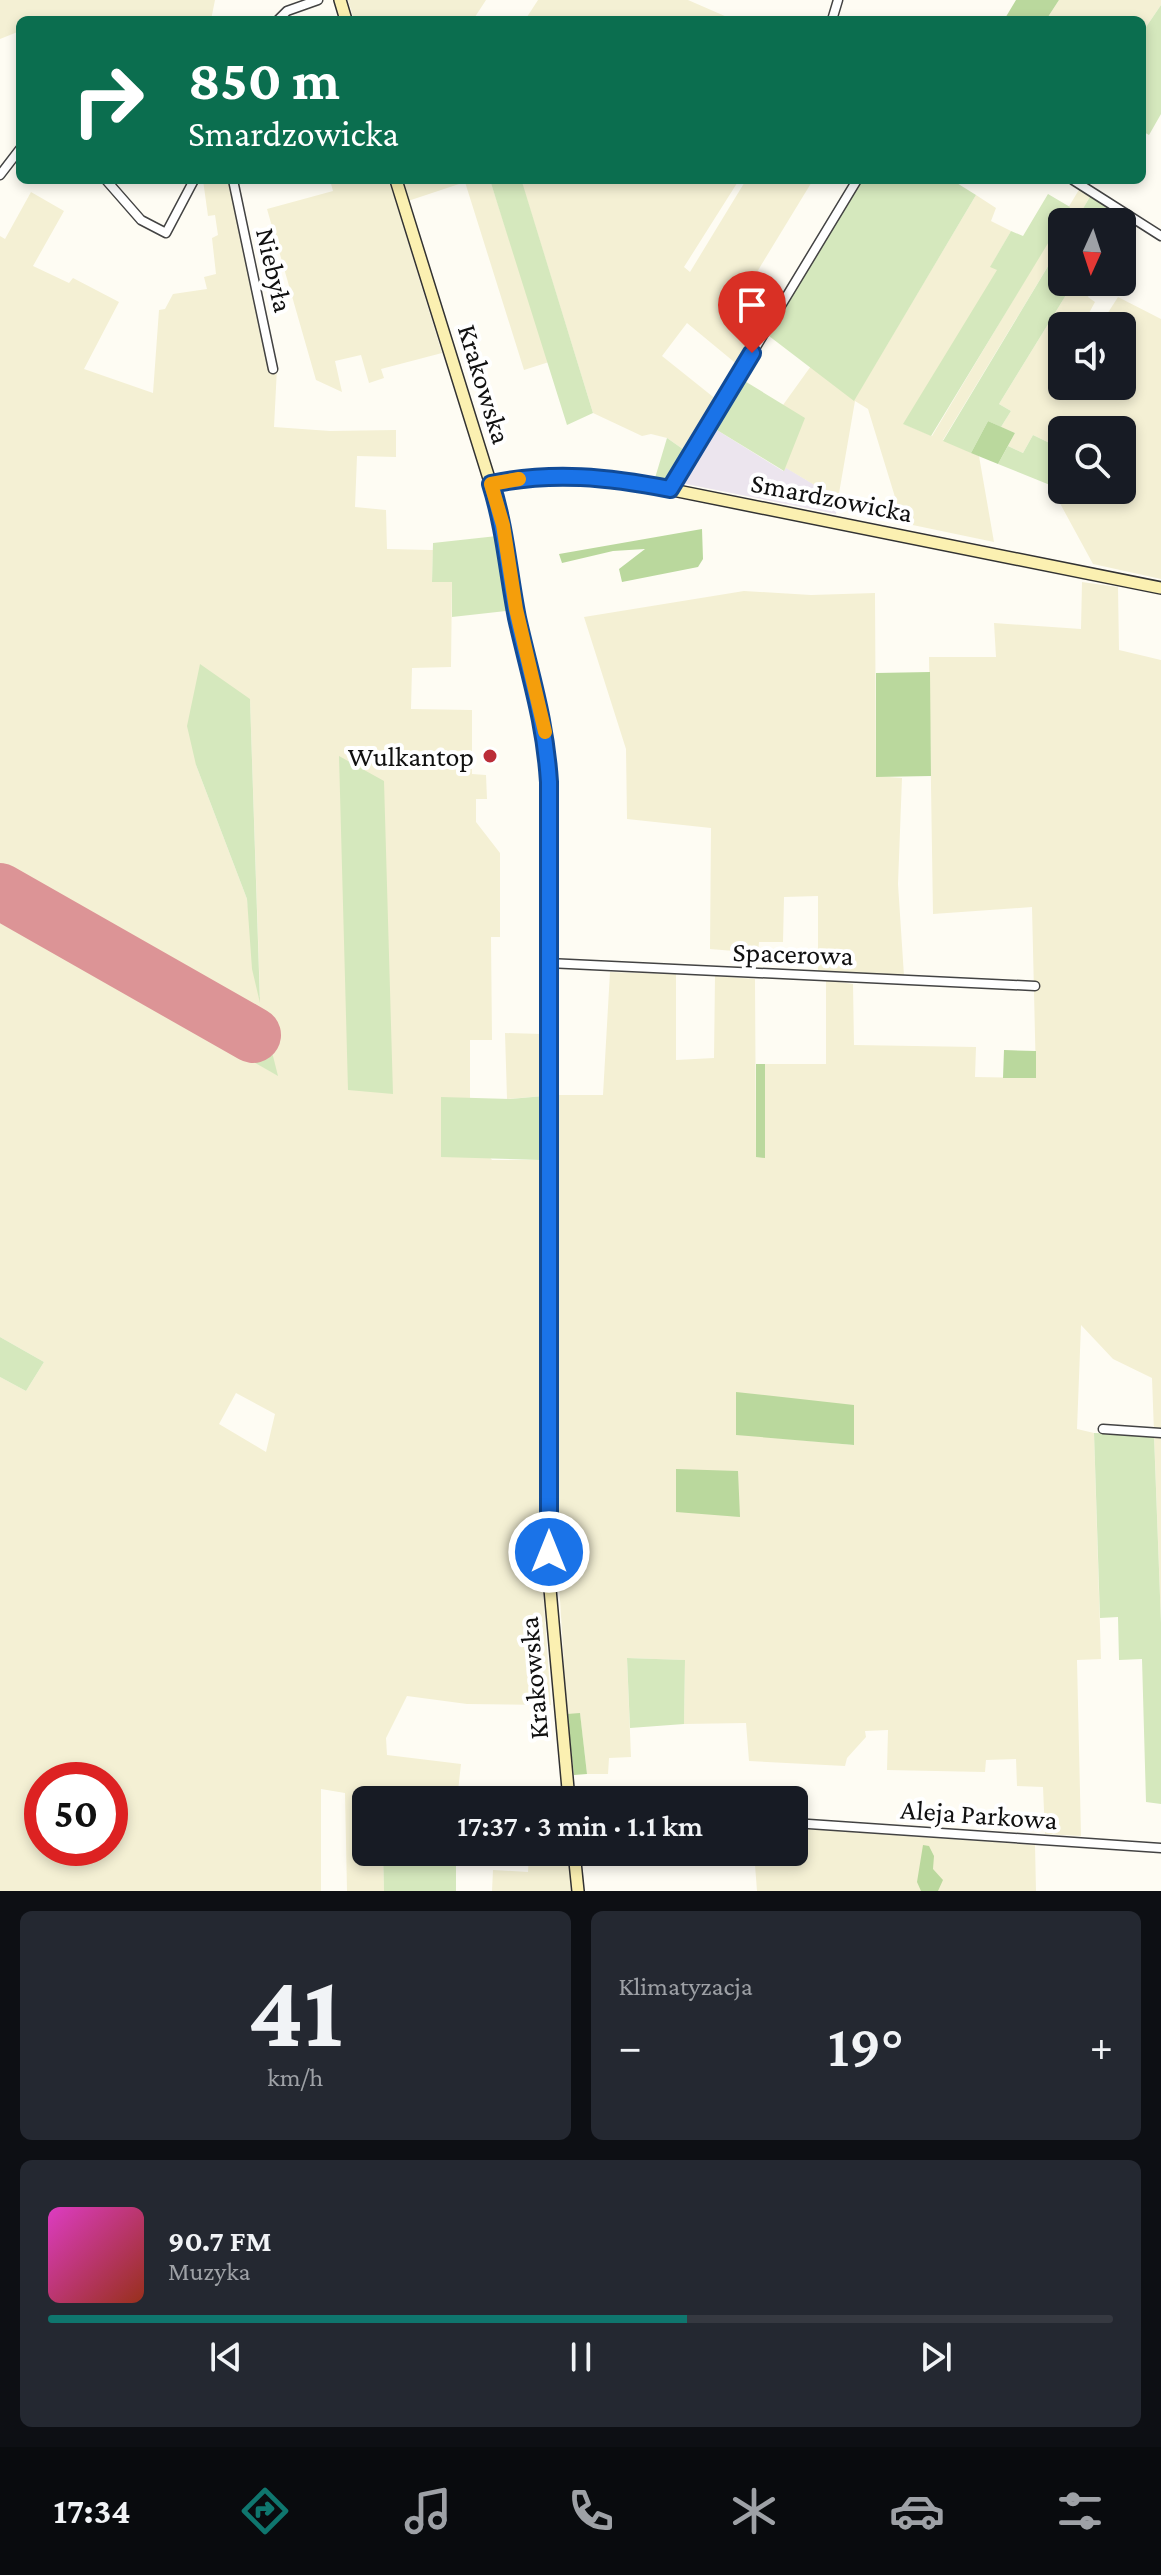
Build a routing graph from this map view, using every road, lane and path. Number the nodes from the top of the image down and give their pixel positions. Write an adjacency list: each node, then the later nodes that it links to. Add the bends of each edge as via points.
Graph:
1 (318, 0): 2 (street)
2 (282, 16)
3 (16, 154): 4 (street)
4 (0, 175)
5 (110, 184): 6 (street, via 141,220 166,233)
6 (192, 184)
7 (234, 184): 12 (street, Niebyła)
8 (397, 184): 13 (main road, Krakowska)
9 (855, 184): 14 (street)
10 (1079, 184): 11 (street)
11 (1161, 236)
12 (273, 369)
13 (491, 484): 14 (main road, Smardzowicka, via 584,476); 16 (main road, Krakowska, via 544,724 549,782)
14 (670, 489): 15 (main road, Smardzowicka)
15 (1161, 588)
16 (548, 963): 17 (street, Spacerowa); 20 (main road, Krakowska, via 549,1578)
17 (1035, 986)
18 (1103, 1429): 19 (street)
19 (1161, 1433)
20 (568, 1786)
21 (808, 1824): 22 (street, Aleja Parkowa)
22 (1161, 1848)
23 (575, 1866): 24 (main road)
24 (578, 1891)

